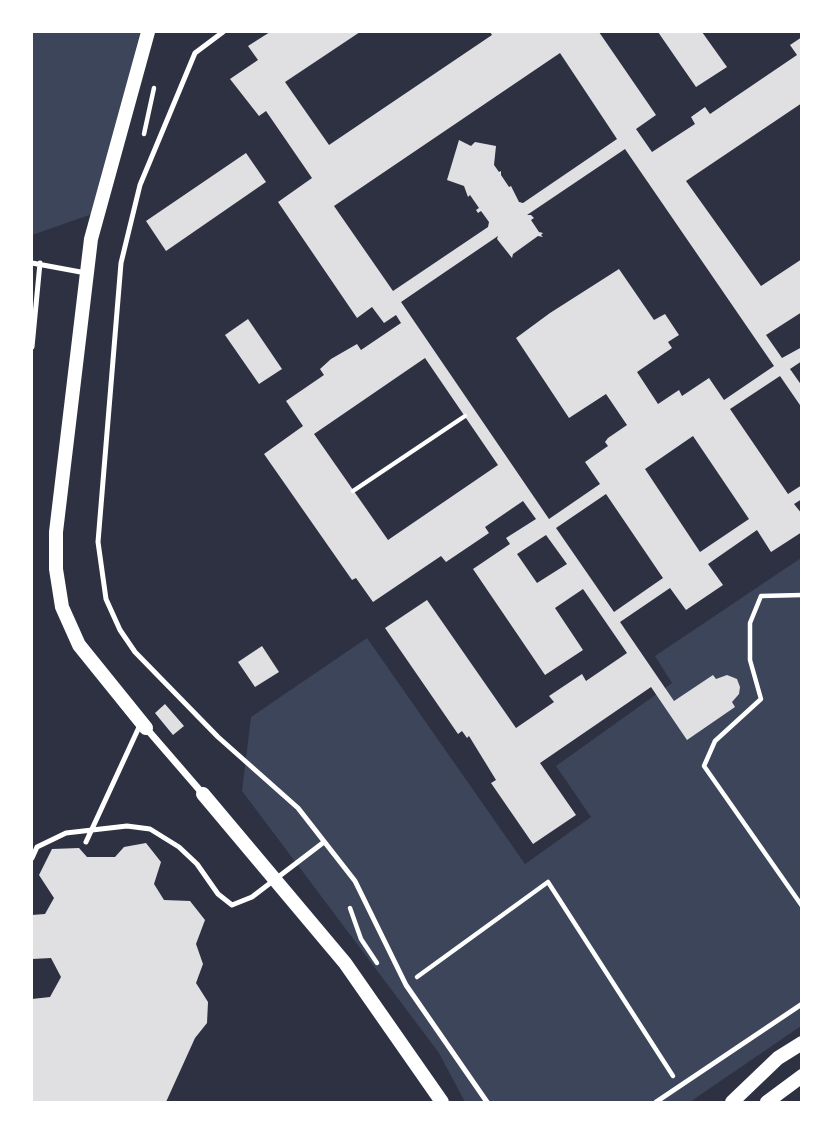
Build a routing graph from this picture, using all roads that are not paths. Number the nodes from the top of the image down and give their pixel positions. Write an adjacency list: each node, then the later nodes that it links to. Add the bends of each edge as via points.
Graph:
1 (148, 32): 5 (main road, via 91,239)
2 (223, 32): 10 (lane, via 195,52 140,185 121,263 98,542 106,599 135,652 218,737 298,808)
3 (32, 262): 4 (lane)
4 (40, 262): 5 (lane); 6 (lane)
5 (86, 273): 7 (main road, via 56,532 56,569 62,607 79,645)
6 (32, 347)
7 (144, 725): 8 (street); 9 (lane, via 119,767)
8 (203, 794): 12 (main road)
9 (86, 842)
10 (324, 842): 12 (lane); 17 (lane, via 355,881 406,985)
11 (32, 858): 12 (lane, via 37,846 66,833 127,826 150,829 179,848 232,905 252,897)
12 (274, 878): 16 (main road, via 361,985)
13 (802, 1004): 18 (lane)
14 (802, 1043): 19 (main road, via 778,1058)
15 (802, 1076): 20 (main road)
16 (442, 1102)
17 (487, 1102)
18 (656, 1102)
19 (732, 1102)
20 (767, 1102)

